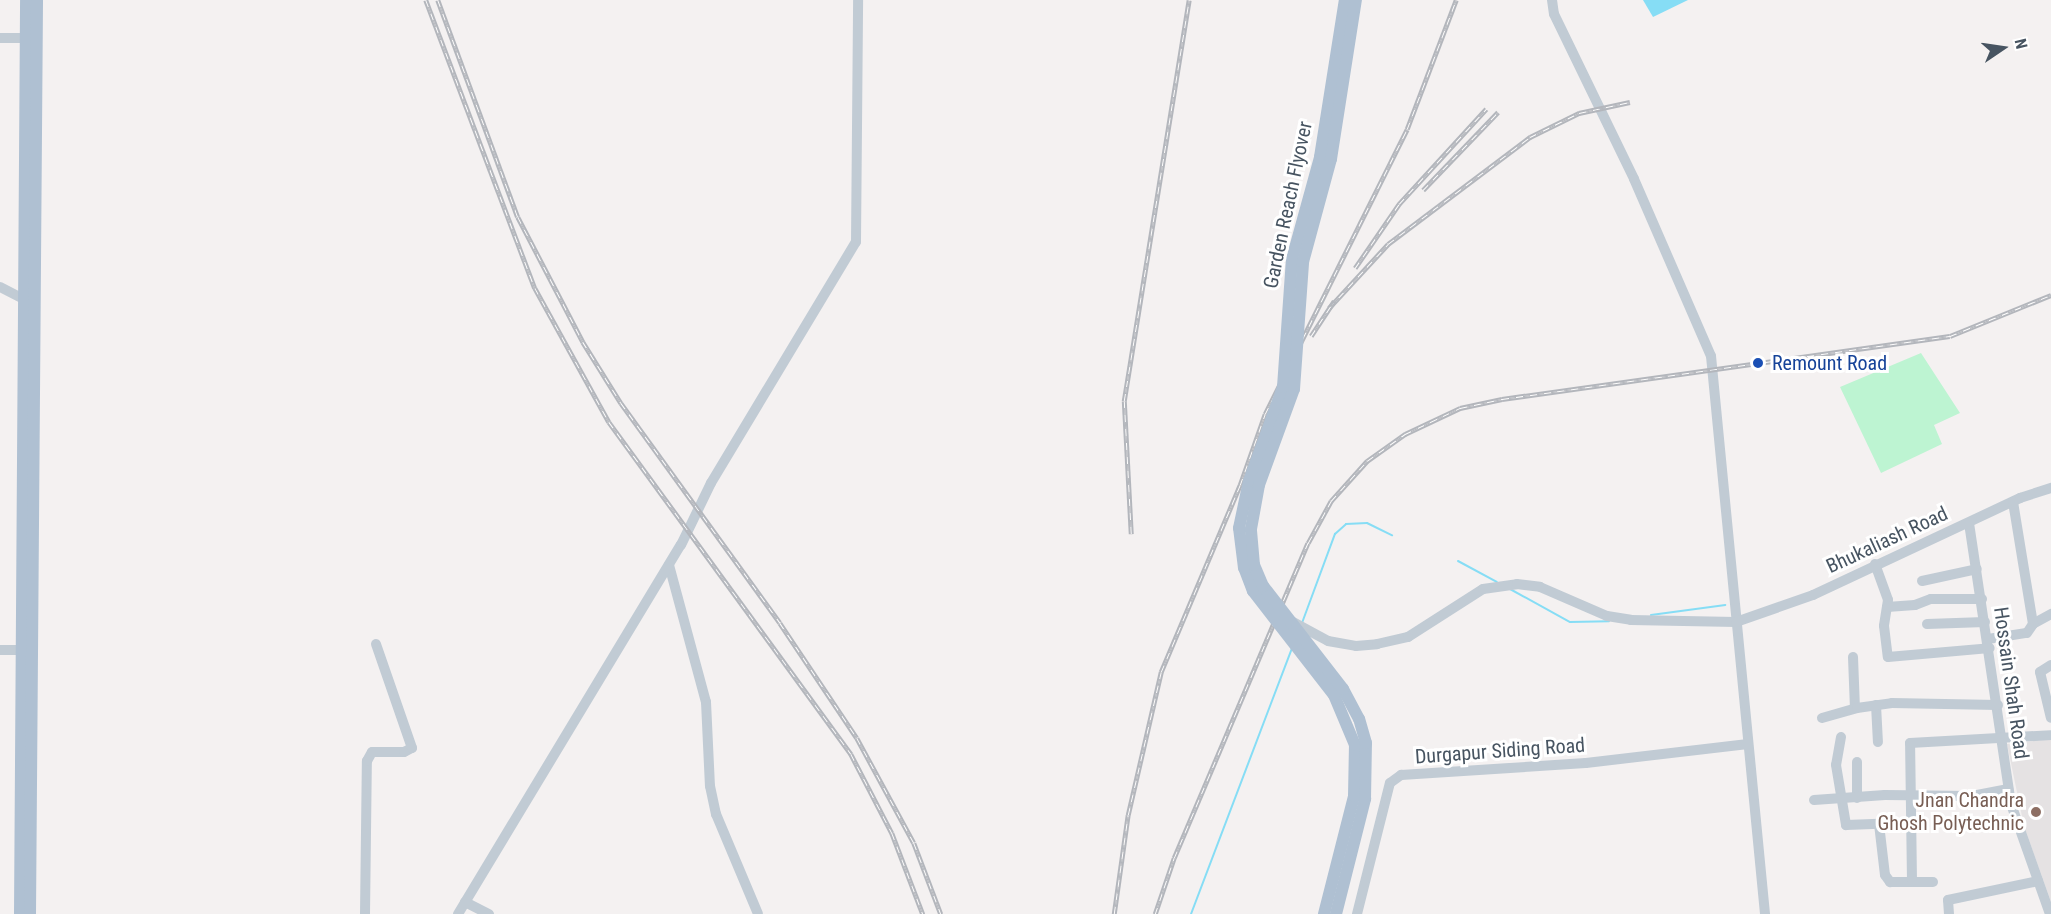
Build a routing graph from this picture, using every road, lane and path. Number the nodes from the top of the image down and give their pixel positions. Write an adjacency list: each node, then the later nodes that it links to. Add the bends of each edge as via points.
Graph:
1 (26, 0): 8 (main road)
2 (37, 0): 10 (main road)
3 (858, 0): 14 (street, via 856,242 711,483)
4 (1345, 0): 59 (main road, Garden Reach Flyover, bridge, via 1320,157 1293,259 1283,387 1249,481 1239,528 1244,568 1253,591 1334,695 1355,746 1354,796)
5 (1356, 0): 21 (main road, Garden Reach Flyover, bridge, via 1331,159 1304,261 1294,389 1251,517 1254,565)
6 (1552, 0): 22 (street, via 1554,14 1639,190 1711,356)
7 (0, 38): 8 (street)
8 (25, 38): 10 (main road)
9 (0, 287): 10 (street)
10 (26, 306): 29 (main road); 54 (main road)
11 (2051, 488): 12 (street, Bhukaliash Road)
12 (2013, 502): 13 (street, Bhukaliash Road); 25 (street)
13 (1969, 523): 15 (street, Bhukaliash Road); 16 (street, Hossain Shah Road)
14 (669, 564): 52 (street); 58 (street, via 706,702 710,786 716,814)
15 (1875, 564): 19 (street, via 1883,580); 22 (street, Bhukaliash Road, via 1813,595)
16 (1977, 569): 17 (street); 18 (street, Hossain Shah Road)
17 (1922, 581)
18 (1982, 599): 19 (street, via 1931,599 1915,605); 23 (street, Hossain Shah Road)
19 (1887, 607): 27 (street, via 1884,626 1888,657)
20 (2051, 614): 25 (street)
21 (1284, 616): 22 (street, Bhukaliash Road, bridge, via 1328,641 1356,646 1377,644 1408,638 1483,589 1517,584 1564,595 1607,616); 60 (main road, Garden Reach Flyover, bridge, via 1343,689 1359,719 1366,744 1366,792)
22 (1736, 622): 42 (street)
23 (1986, 622): 24 (street); 27 (street, Hossain Shah Road)
24 (1927, 624)
25 (2033, 624): 27 (street, via 2027,633)
26 (376, 644): 55 (street, via 412,748 404,752 372,752 367,761)
27 (1989, 644): 34 (street, Hossain Shah Road)
28 (0, 650): 29 (street)
29 (21, 650): 53 (main road)
30 (1853, 657): 35 (street)
31 (2051, 665): 32 (street, via 2040,672)
32 (2049, 699): 37 (street)
33 (1876, 705): 34 (street); 35 (street); 41 (street)
34 (1998, 705): 40 (street, Hossain Shah Road)
35 (1855, 708): 36 (street)
36 (1822, 718)
37 (2051, 718)
38 (2051, 735): 40 (street)
39 (1841, 737): 47 (street, via 1836,765)
40 (2000, 740): 44 (street, Hossain Shah Road); 45 (street, via 1910,743)
41 (1878, 742)
42 (1749, 744): 61 (street, Durgapur Siding Road, via 1575,764 1401,776 1390,783); 62 (street)
43 (1857, 762): 46 (street)
44 (2008, 789): 45 (street, via 1972,796); 50 (street, Hossain Shah Road)
45 (1914, 795): 46 (street); 49 (street)
46 (1857, 798): 47 (street)
47 (1841, 799): 48 (street); 49 (street, via 1846,825 1879,824 1885,875 1890,882)
48 (1814, 800)
49 (1912, 881): 51 (street)
50 (2038, 881): 63 (street, via 1947,900); 64 (street, Hossain Shah Road)
51 (1933, 882)
52 (465, 902): 56 (street); 57 (street)
53 (20, 914)
54 (30, 914)
55 (365, 914)
56 (458, 914)
57 (489, 914)
58 (758, 914)
59 (1324, 914)
60 (1336, 914)
61 (1357, 914)
62 (1765, 914)
63 (1949, 914)
64 (2048, 914)

